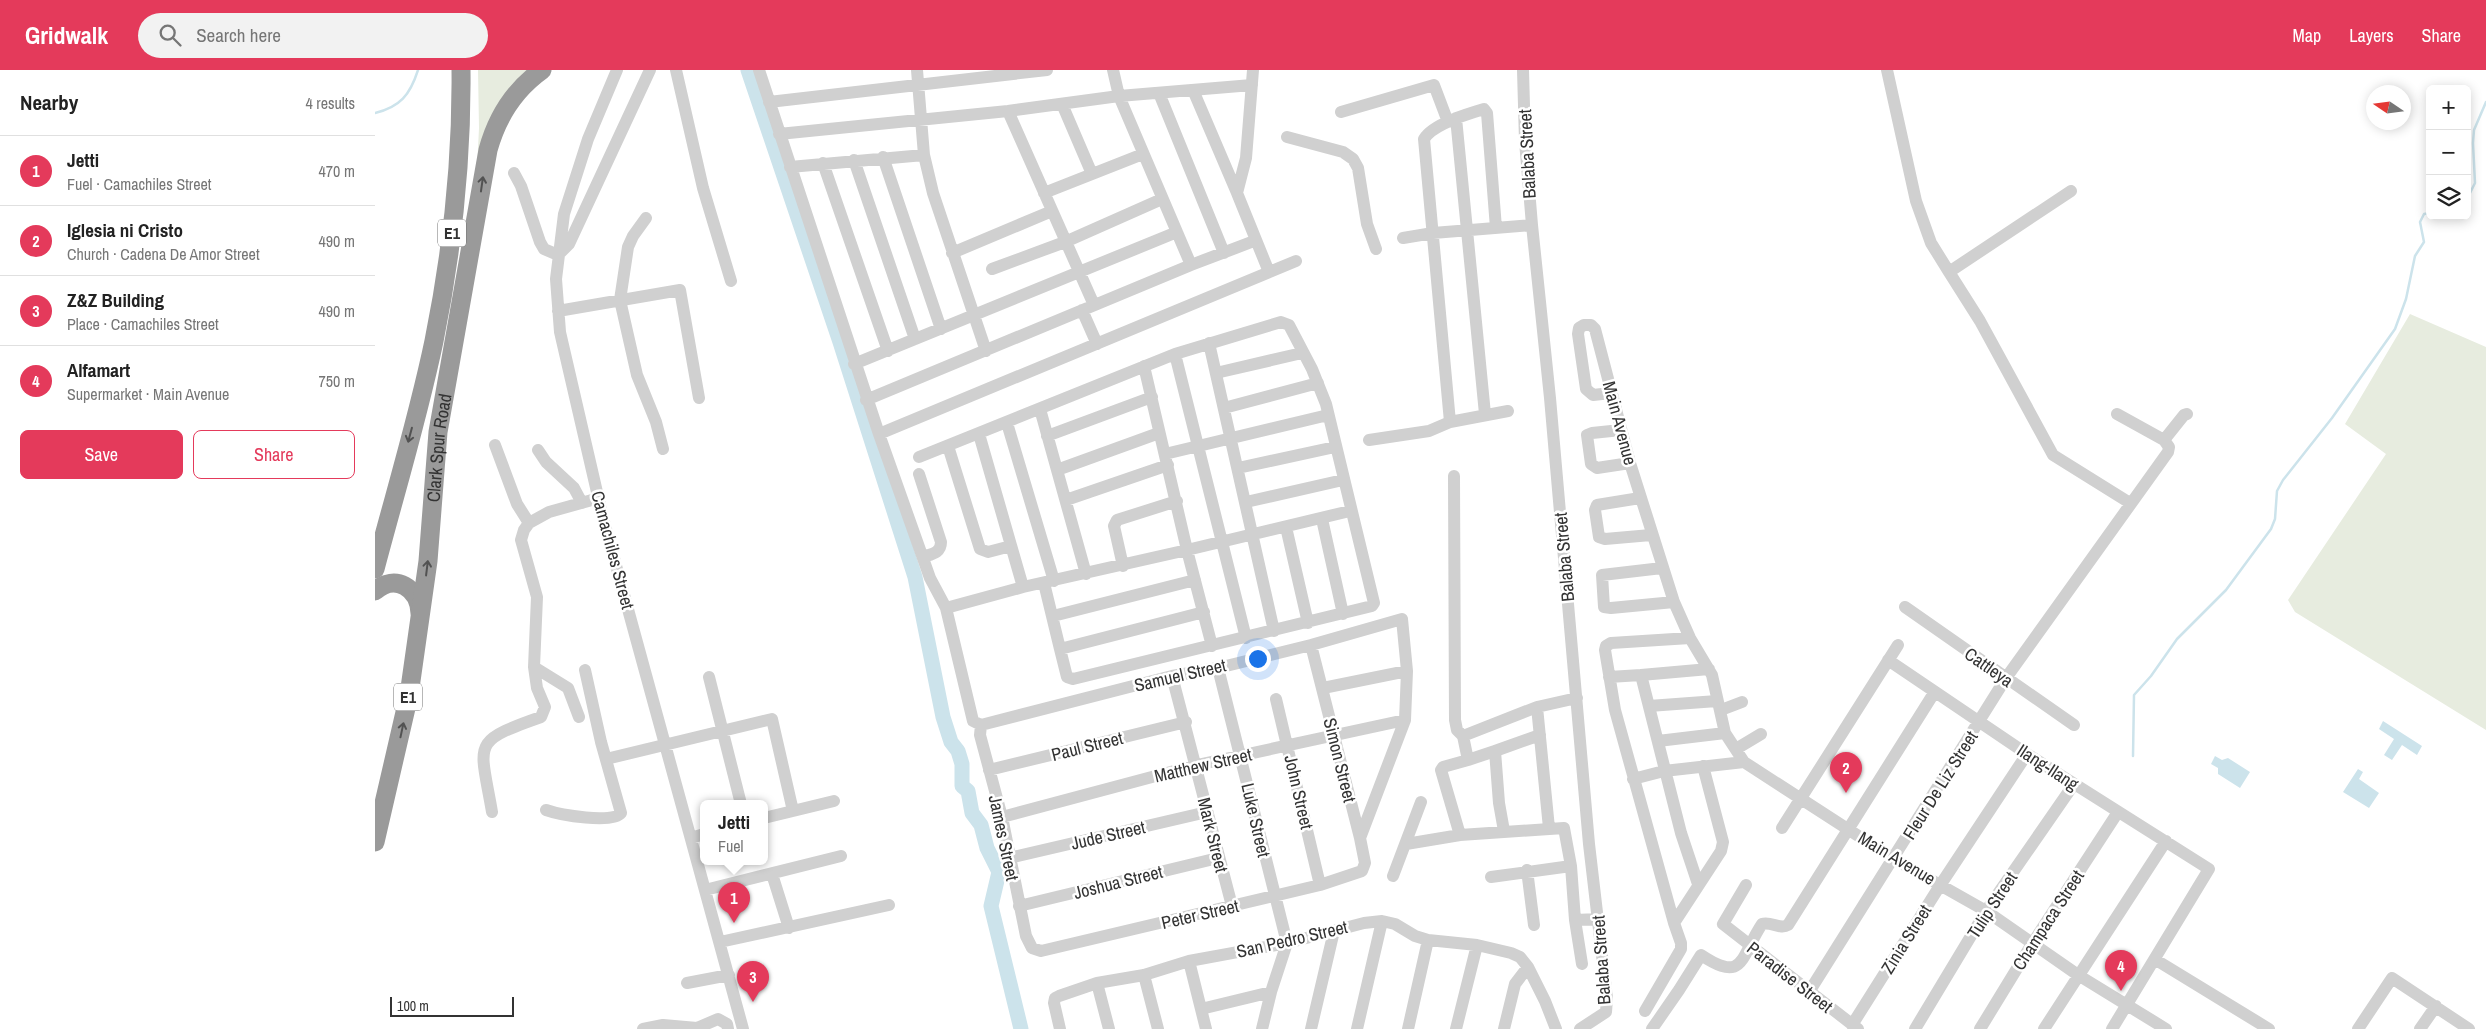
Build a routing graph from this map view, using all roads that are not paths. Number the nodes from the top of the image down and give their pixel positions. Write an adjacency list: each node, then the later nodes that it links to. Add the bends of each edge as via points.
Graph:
1 (543, 70): 89 (highway, Clark Spur Road / E1, one-way to 1, via 490,141 511,99)
2 (617, 70): 51 (street, Camachiles Street, via 588,139 564,214)
3 (651, 70): 51 (street, via 569,244)
4 (676, 70): 58 (street, via 703,188)
5 (759, 70): 18 (street)
6 (917, 70): 13 (street)
7 (1047, 70): 13 (street)
8 (1113, 70): 17 (street)
9 (1253, 70): 14 (street)
10 (1523, 70): 40 (street, Balaba Street)
11 (1887, 70): 56 (street, via 1916,201 1931,244)
12 (466, 73): 89 (highway, via 470,156 465,222 438,390); 130 (highway, Clark Spur Road / E1, one-way to 130, via 455,205 442,297)
13 (917, 86): 18 (street); 22 (street)
14 (1252, 86): 15 (street); 36 (street, via 1246,158)
15 (1193, 90): 16 (street); 36 (street)
16 (1159, 93): 17 (street); 50 (street)
17 (1119, 96): 19 (street); 26 (street)
18 (769, 102): 24 (street)
19 (1062, 104): 20 (street); 33 (street)
20 (1008, 110): 22 (street); 35 (street)
21 (1341, 112): 23 (street, via 1434,85)
22 (921, 119): 24 (street); 27 (street)
23 (1452, 120): 41 (street, via 1486,110); 42 (street); 44 (street, via 1424,139)
24 (779, 134): 31 (street)
25 (1287, 137): 48 (street, via 1343,152 1353,159 1358,168 1367,224)
26 (1143, 154): 33 (street); 37 (street)
27 (924, 155): 28 (street); 49 (street)
28 (883, 157): 29 (street); 63 (street)
29 (854, 160): 30 (street); 64 (street)
30 (823, 163): 31 (street); 68 (street)
31 (790, 167): 71 (street)
32 (514, 173): 51 (street, via 540,242 544,249)
33 (1092, 174): 35 (street)
34 (2071, 191): 56 (street)
35 (1044, 192): 38 (street)
36 (1237, 193): 46 (street)
37 (1162, 199): 43 (street); 47 (street)
38 (1052, 211): 47 (street); 49 (street)
39 (646, 218): 59 (street, via 628,247)
40 (1532, 225): 41 (street); 164 (street, Balaba Street)
41 (1496, 228): 42 (street)
42 (1467, 231): 44 (street); 82 (street)
43 (1177, 232): 53 (street); 57 (street)
44 (1433, 233): 45 (street); 86 (street)
45 (1403, 238)
46 (1254, 241): 50 (street); 55 (street)
47 (1065, 242): 54 (street); 57 (street)
48 (1376, 249)
49 (952, 253): 62 (street)
50 (1224, 254): 53 (street)
51 (558, 255): 61 (street, Camachiles Street)
52 (1296, 262): 55 (street)
53 (1191, 265): 60 (street)
54 (993, 269)
55 (1269, 272): 66 (street)
56 (1949, 272): 117 (street, via 1980,320 2053,455)
57 (1080, 273): 60 (street); 62 (street)
58 (731, 281)
59 (620, 300): 61 (street); 77 (street, via 680,290); 101 (street, via 637,375)
60 (1088, 308): 66 (street); 67 (street)
61 (558, 311): 111 (street, Camachiles Street, via 565,359)
62 (973, 316): 63 (street); 67 (street)
63 (941, 329): 64 (street)
64 (915, 339): 68 (street)
65 (1209, 343): 69 (street, via 1286,322); 70 (street); 73 (street)
66 (1097, 344): 91 (street)
67 (986, 351): 78 (street)
68 (888, 352): 71 (street)
69 (1302, 353): 73 (street); 74 (street)
70 (1175, 354): 72 (street); 99 (street)
71 (854, 364): 78 (street)
72 (1144, 366): 76 (street); 80 (street)
73 (1216, 373): 79 (street)
74 (1318, 383): 79 (street); 85 (street)
75 (1611, 393): 75 (street, Main Avenue, via 1595,329 1588,324 1580,327 1578,334 1586,389 1593,395); 88 (street, Main Avenue)
76 (1152, 397): 90 (street); 93 (street)
77 (699, 398)
78 (866, 400): 91 (street)
79 (1224, 408): 94 (street)
80 (1040, 409): 87 (street); 93 (street)
81 (1508, 411): 82 (street)
82 (1485, 414): 86 (street)
83 (2117, 414): 96 (street)
84 (2187, 414): 96 (street)
85 (1328, 416): 94 (street); 100 (street)
86 (1450, 422): 95 (street, via 1429,432)
87 (1007, 423): 92 (street); 133 (street)
88 (1621, 430): 105 (street, Main Avenue); 105 (street, Main Avenue, via 1589,434 1591,464 1597,468)
89 (438, 432): 141 (highway, Clark Spur Road / E1, one-way to 89)
90 (1159, 433): 104 (street); 107 (street)
91 (879, 434): 127 (street)
92 (979, 434): 98 (street); 125 (street)
93 (1047, 436): 107 (street)
94 (1231, 438): 99 (street); 106 (street)
95 (1369, 440)
96 (2165, 440): 117 (street, Fleur De Liz Street, via 2168,452)
97 (495, 445): 120 (street, via 517,504)
98 (948, 446): 103 (street); 125 (street, via 980,549 988,552)
99 (1199, 446): 104 (street); 124 (street)
100 (1335, 447): 106 (street); 110 (street)
101 (663, 449)
102 (538, 450): 116 (street, via 573,488)
103 (919, 457)
104 (1167, 460): 113 (street); 114 (street)
105 (1630, 463): 112 (street, Main Avenue)
106 (1238, 468): 115 (street)
107 (1057, 470): 113 (street)
108 (919, 474): 127 (street, via 941,542 936,553)
109 (1454, 476): 181 (street, via 1455,720 1457,730)
110 (1343, 480): 115 (street); 118 (street)
111 (599, 498): 116 (street); 183 (street, Camachiles Street)
112 (1640, 498): 122 (street, Main Avenue); 122 (street, via 1597,505 1599,537)
113 (1066, 500): 131 (street)
114 (1177, 501): 126 (street); 128 (street, via 1117,520 1114,526)
115 (1245, 502): 123 (street)
116 (582, 503): 120 (street, via 549,512)
117 (2130, 503): 161 (street, Fleur De Liz Street)
118 (1350, 511): 119 (street); 140 (street, via 1373,603 1368,608)
119 (1321, 519): 121 (street); 140 (street)
120 (529, 523): 152 (street, via 521,540 537,597)
121 (1286, 527): 123 (street); 143 (street)
122 (1651, 534): 129 (street, Main Avenue)
123 (1253, 535): 124 (street); 144 (street)
124 (1221, 542): 126 (street); 145 (street)
125 (1011, 546): 134 (street)
126 (1187, 550): 128 (street); 132 (street)
127 (923, 557): 138 (street)
128 (1123, 566): 131 (street)
129 (1662, 568): 136 (street, Main Avenue); 136 (street, via 1605,574 1601,577 1602,602 1606,608)
130 (375, 569)
131 (1086, 574): 133 (street)
132 (1195, 580): 139 (street); 142 (street)
133 (1049, 582): 134 (street); 142 (street)
134 (1023, 587): 138 (street)
135 (375, 591): 141 (highway, via 391,583 408,587 419,602)
136 (1675, 602): 146 (street, Main Avenue)
137 (1905, 607): 161 (street, Cattleya)
138 (946, 608): 174 (street, via 973,721)
139 (1204, 612): 149 (street); 150 (street)
140 (1343, 614): 143 (street)
141 (421, 616): 218 (highway, Clark Spur Road / E1, one-way to 141, via 409,695)
142 (1053, 616): 150 (street)
143 (1308, 623): 144 (street)
144 (1274, 631): 145 (street)
145 (1246, 638): 149 (street)
146 (1690, 638): 154 (street, Main Avenue); 160 (street, via 1608,644 1605,650)
147 (1311, 645): 153 (street, Samuel Street); 156 (street, Samuel Street, via 1402,620); 162 (street, Simon Street)
148 (1898, 645): 151 (street)
149 (1212, 646): 150 (street, via 1070,679)
150 (1061, 649)
151 (1888, 660): 163 (street, Ilang-Ilang); 198 (street)
152 (534, 667): 170 (street, via 568,688); 204 (street, via 544,712 541,717 496,734 486,743 482,754)
153 (1218, 668): 158 (street, Samuel Street); 188 (street, Luke Street)
154 (1709, 669): 157 (street); 167 (street, Main Avenue)
155 (585, 670): 189 (street)
156 (1407, 671): 162 (street); 171 (street)
157 (1641, 675): 160 (street); 168 (street)
158 (1172, 676): 173 (street, Mark Street); 174 (street, Samuel Street)
159 (709, 677): 176 (street)
160 (1609, 677): 196 (street)
161 (2006, 678): 172 (street, Fleur De Liz Street); 175 (street, Cattleya)
162 (1323, 688): 179 (street, Simon Street)
163 (1934, 693): 172 (street, Ilang-Ilang); 211 (street)
164 (1577, 698): 169 (street); 240 (street, Balaba Street, via 1589,844)
165 (1277, 699): 184 (street, John Street)
166 (1741, 702): 167 (street)
167 (1719, 705): 168 (street); 177 (street, Main Avenue)
168 (1649, 706): 182 (street)
169 (1537, 707): 180 (street); 181 (street)
170 (579, 717)
171 (1405, 720): 179 (street, Matthew Street); 216 (street)
172 (1979, 721): 187 (street, Ilang-Ilang); 223 (street, Fleur De Liz Street)
173 (1186, 722): 192 (street, Mark Street); 194 (street, Paul Street)
174 (984, 724): 194 (street, James Street, via 980,735)
175 (2074, 726)
176 (722, 731): 183 (street); 199 (street); 203 (street, via 772,719)
177 (1725, 733): 182 (street); 185 (street, Main Avenue)
178 (1761, 734): 185 (street)
179 (1333, 735): 184 (street, Matthew Street); 216 (street, Simon Street)
180 (1540, 735): 186 (street); 209 (street)
181 (1463, 736): 190 (street)
182 (1659, 741): 195 (street)
183 (665, 746): 189 (street); 215 (street, Camachiles Street)
184 (1288, 746): 188 (street, Matthew Street); 232 (street, John Street)
185 (1736, 749): 191 (street, Main Avenue)
186 (1495, 751): 190 (street); 212 (street)
187 (2027, 754): 197 (street, Ilang-Ilang); 231 (street, Zinia Street)
188 (1242, 756): 192 (street, Matthew Street); 235 (street, Luke Street)
189 (606, 759): 202 (street, via 620,815 612,818 564,816)
190 (1468, 760): 214 (street, via 1441,770)
191 (1744, 762): 193 (street); 198 (street, Main Avenue)
192 (1197, 764): 205 (street, Mark Street); 208 (street, Matthew Street)
193 (1703, 766): 195 (street); 230 (street, via 1723,842 1721,851)
194 (989, 770): 208 (street, James Street)
195 (1664, 771): 196 (street); 230 (street)
196 (1633, 779): 243 (street)
197 (2073, 784): 206 (street, Ilang-Ilang); 239 (street, Tulip Street)
198 (1801, 798): 210 (street); 211 (street, Main Avenue)
199 (740, 800)
200 (834, 801): 203 (street)
201 (1421, 802): 219 (street)
202 (546, 810)
203 (793, 811): 207 (street)
204 (492, 812)
205 (1207, 812): 221 (street, Jude Street); 222 (street, Mark Street)
206 (2118, 812): 217 (street, Ilang-Ilang); 250 (street, Champaca Street)
207 (768, 817)
208 (1002, 817): 221 (street, James Street)
209 (1549, 828): 212 (street); 224 (street, via 1565,828)
210 (1782, 828)
211 (1849, 829): 223 (street, Main Avenue); 252 (street, via 1788,924 1780,927 1763,924)
212 (1504, 832): 214 (street)
213 (700, 835): 215 (street)
214 (1460, 835): 219 (street)
215 (691, 838): 234 (street, Camachiles Street)
216 (1360, 838): 226 (street, Simon Street, via 1365,864)
217 (2166, 841): 254 (street, Ilang-Ilang, via 2205,866 2209,872); 260 (street)
218 (375, 842)
219 (1406, 844): 228 (street)
220 (841, 856): 227 (street)
221 (1009, 858): 237 (street, James Street)
222 (1218, 858): 237 (street, Joshua Street); 238 (street, Mark Street)
223 (1894, 859): 231 (street, Main Avenue); 264 (street, Fleur De Liz Street)
224 (1571, 866): 225 (street); 241 (street)
225 (1527, 870): 229 (street); 244 (street)
226 (1359, 873): 232 (street, Peter Street)
227 (772, 874): 234 (street); 245 (street)
228 (1393, 876)
229 (1491, 877)
230 (1698, 884): 243 (street)
231 (1941, 884): 239 (street, Main Avenue); 269 (street, Zinia Street)
232 (1321, 885): 235 (street, Peter Street)
233 (1746, 885): 252 (street, Paradise Street, via 1723,924)
234 (705, 890): 248 (street, Camachiles Street)
235 (1274, 896): 238 (street, Peter Street); 249 (street, Luke Street)
236 (889, 905): 245 (street)
237 (1019, 906): 253 (street, James Street, via 1028,942 1032,948)
238 (1231, 906): 253 (street, Peter Street)
239 (1986, 911): 250 (street, Main Avenue); 286 (street, Tulip Street)
240 (1599, 919): 241 (street); 284 (street, Balaba Street, via 1607,1008 1601,1018)
241 (1575, 920): 256 (street)
242 (1382, 921): 246 (street, San Pedro Street); 247 (street); 279 (street)
243 (1674, 922): 268 (street, via 1681,949)
244 (1534, 925)
245 (789, 928): 248 (street)
246 (1334, 931): 249 (street, San Pedro Street); 278 (street)
247 (1428, 940): 251 (street); 280 (street)
248 (719, 942): 258 (street, Camachiles Street)
249 (1287, 942): 255 (street, San Pedro Street); 263 (street)
250 (2032, 944): 260 (street, Main Avenue); 287 (street, Champaca Street)
251 (1477, 945): 257 (street, via 1520,957); 281 (street)
252 (1749, 945): 264 (street, Paradise Street); 285 (street, via 1742,960 1729,969 1701,954)
253 (1041, 951)
254 (2156, 960): 265 (street); 291 (street)
255 (1189, 961): 259 (street, San Pedro Street); 267 (street)
256 (1582, 964)
257 (1528, 968): 282 (street, via 1515,984); 283 (street)
258 (729, 975): 261 (street); 272 (street, Camachiles Street)
259 (1144, 975): 262 (street, San Pedro Street); 275 (street)
260 (2078, 975): 265 (street, Main Avenue); 288 (street)
261 (687, 983)
262 (1097, 983): 273 (street, San Pedro Street, via 1055,998); 274 (street)
263 (1271, 992): 267 (street); 277 (street)
264 (1809, 992): 269 (street, Paradise Street)
265 (2128, 1006): 289 (street); 290 (street, Main Avenue)
266 (2436, 1006): 292 (street, via 2392,978); 293 (street); 294 (street)
267 (1201, 1009): 276 (street)
268 (1645, 1011)
269 (1855, 1027)
270 (643, 1029): 271 (street, via 663,1025 697,1028 718,1019 727,1024)
271 (728, 1029)
272 (743, 1029)
273 (1060, 1029)
274 (1109, 1029)
275 (1158, 1029)
276 (1206, 1029)
277 (1262, 1029)
278 (1311, 1029)
279 (1357, 1029)
280 (1408, 1029)
281 (1456, 1029)
282 (1504, 1029)
283 (1556, 1029)
284 (1580, 1029)
285 (1652, 1029)
286 (1915, 1029)
287 (1980, 1029)
288 (2044, 1029)
289 (2113, 1029)
290 (2166, 1029)
291 (2269, 1029)
292 (2358, 1029)
293 (2420, 1029)
294 (2469, 1029)

